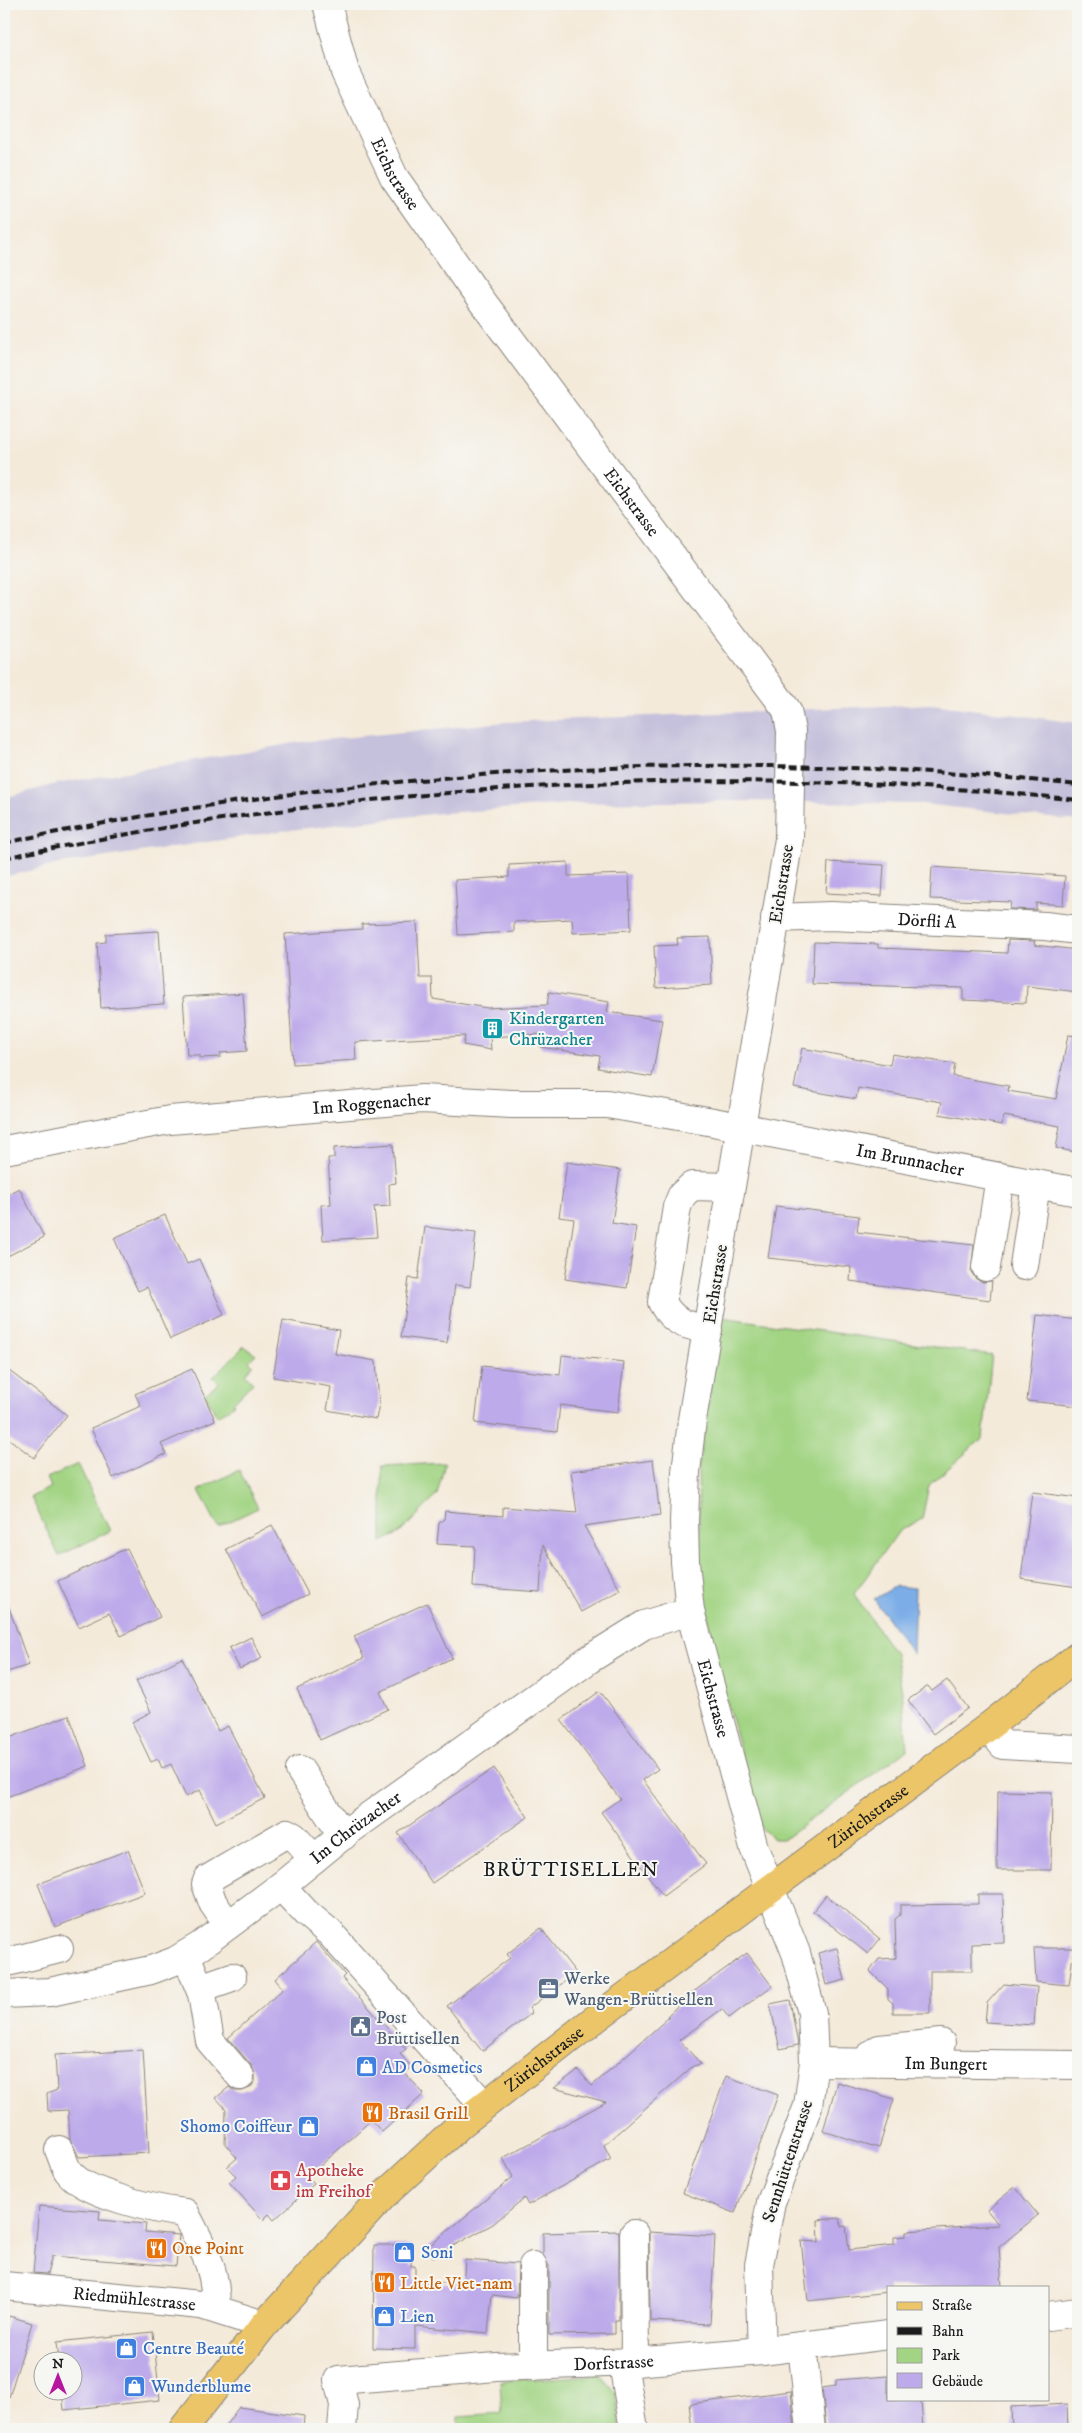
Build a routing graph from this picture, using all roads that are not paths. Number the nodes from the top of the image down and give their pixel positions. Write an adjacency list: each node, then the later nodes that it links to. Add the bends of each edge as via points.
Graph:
1 (327, 4): 2 (street, Eichstrasse, via 345,72 394,178 787,710 791,731 789,839)
2 (775, 918): 3 (street, Dörfli A, via 831,916); 4 (street, Eichstrasse)
3 (1078, 930)
4 (741, 1128): 5 (street, Im Roggenacher, via 607,1104 512,1104 422,1099 170,1120); 6 (street, Im Brunnacher); 8 (street, Eichstrasse)
5 (4, 1150)
6 (1000, 1177): 7 (street, Im Brunnacher); 11 (street)
7 (1036, 1184): 9 (street, Im Brunnacher); 10 (street)
8 (730, 1187): 12 (street, Eichstrasse); 12 (street, via 692,1186 682,1195 677,1207 662,1302 669,1315 686,1325)
9 (1078, 1192)
10 (1024, 1266)
11 (986, 1267)
12 (708, 1330): 13 (street, Eichstrasse, via 686,1472 685,1562)
13 (690, 1611): 18 (street, Im Chrüzacher, via 644,1625 588,1660); 21 (street, Eichstrasse, via 754,1848)
14 (1078, 1656): 15 (main road, Zürichstrasse)
15 (988, 1728): 16 (street, via 1003,1745); 21 (main road, Zürichstrasse)
16 (1078, 1749)
17 (300, 1770): 18 (street)
18 (343, 1836): 19 (street, Im Chrüzacher)
19 (314, 1860): 20 (street, Im Chrüzacher); 22 (street, via 287,1833 208,1879 206,1884 212,1903)
20 (281, 1886): 22 (street, Im Chrüzacher); 34 (street, via 330,1933)
21 (770, 1888): 30 (street, Sennhüttenstrasse, via 796,1953 808,1995); 34 (main road, Zürichstrasse)
22 (228, 1925): 24 (street, Im Chrüzacher)
23 (59, 1950): 25 (street)
24 (186, 1955): 27 (street); 28 (street, Im Chrüzacher, via 151,1970 50,1992)
25 (4, 1963)
26 (232, 1977): 27 (street)
27 (200, 1988): 33 (street, via 210,2041)
28 (4, 1994)
29 (941, 2043): 31 (street, via 879,2049)
30 (814, 2062): 31 (street, Im Bungert); 45 (street, Sennhüttenstrasse, via 808,2106 771,2202 762,2246 759,2265)
31 (860, 2064): 32 (street, Im Bungert)
32 (1078, 2064)
33 (240, 2076)
34 (484, 2105): 42 (main road, Zürichstrasse, via 383,2196)
35 (59, 2150): 39 (street, via 69,2172 97,2192 185,2214 212,2268)
36 (634, 2234): 46 (street)
37 (533, 2266): 47 (street)
38 (4, 2286): 39 (street, Riedmühlestrasse)
39 (216, 2309): 42 (street, Riedmühlestrasse)
40 (1078, 2312): 41 (street)
41 (1050, 2316)
42 (264, 2325): 48 (main road, Zürichstrasse)
43 (887, 2335): 44 (street, Dorfstrasse)
44 (802, 2346): 45 (street, Dorfstrasse); 51 (street)
45 (762, 2351): 46 (street, Dorfstrasse)
46 (629, 2363): 47 (street, Dorfstrasse); 50 (street)
47 (533, 2366): 49 (street, Dorfstrasse, via 338,2380 344,2405)
48 (183, 2429)
49 (342, 2429)
50 (634, 2429)
51 (811, 2429)

